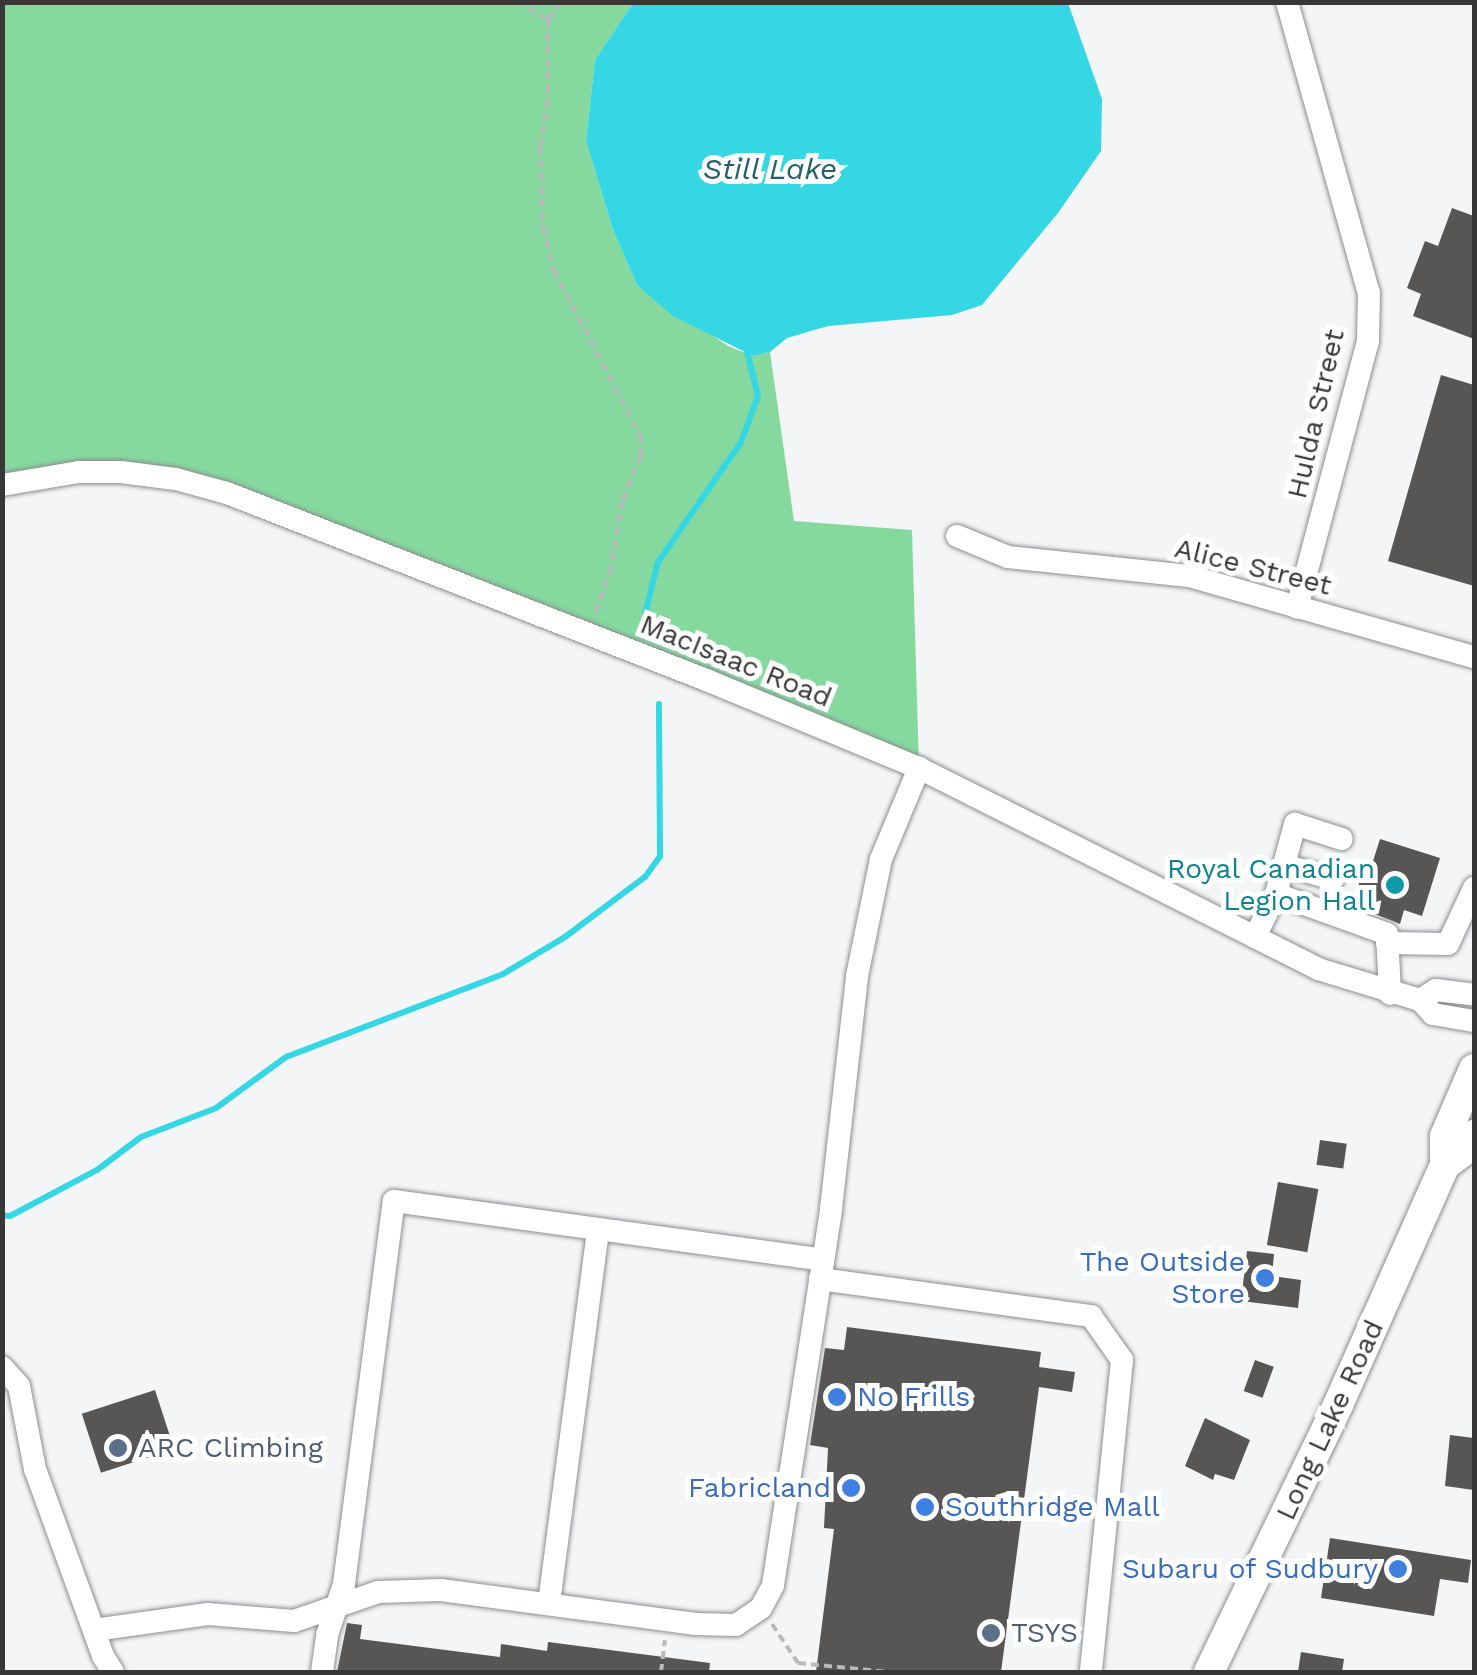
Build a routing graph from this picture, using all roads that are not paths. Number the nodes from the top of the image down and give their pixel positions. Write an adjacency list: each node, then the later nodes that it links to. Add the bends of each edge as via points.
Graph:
1 (1286, 2): 4 (street, Hulda Street, via 1369,293 1368,341)
2 (2, 485): 6 (street, MacIsaac Road, via 121,472 226,494)
3 (957, 536): 4 (street, Alice Street, via 1008,557 1190,576)
4 (1298, 608): 5 (street, Alice Street)
5 (1474, 657)
6 (919, 768): 12 (street, MacIsaac Road); 22 (street, via 881,858 857,976)
7 (1342, 839): 8 (street, via 1294,824)
8 (1284, 865): 9 (street); 11 (street)
9 (1333, 879)
10 (1474, 888): 13 (street, via 1448,944)
11 (1276, 894): 12 (street); 13 (street, via 1386,934)
12 (1255, 937): 14 (street, MacIsaac Road, via 1318,970)
13 (1387, 943): 14 (street)
14 (1390, 994): 16 (street, MacIsaac Road)
15 (1474, 995): 16 (street, MacIsaac Road, via 1436,990)
16 (1420, 1000): 17 (street, MacIsaac Road, via 1432,1014)
17 (1474, 1020)
18 (1474, 1069): 20 (main road, Long Lake Road, via 1445,1136)
19 (1474, 1135): 20 (main road, Long Lake Road)
20 (1446, 1165): 30 (main road, Long Lake Road)
21 (598, 1229): 22 (street); 24 (street); 25 (street, via 394,1201)
22 (822, 1270): 24 (street, via 773,1586 761,1608 736,1625); 29 (street, via 1091,1316 1122,1360)
23 (2, 1367): 26 (street, via 19,1386 35,1470)
24 (549, 1604): 25 (street, via 442,1590 378,1592)
25 (336, 1609): 26 (street, via 294,1620 208,1614); 28 (street)
26 (94, 1630): 27 (street)
27 (103, 1667)
28 (322, 1672)
29 (1091, 1672)
30 (1209, 1672)

